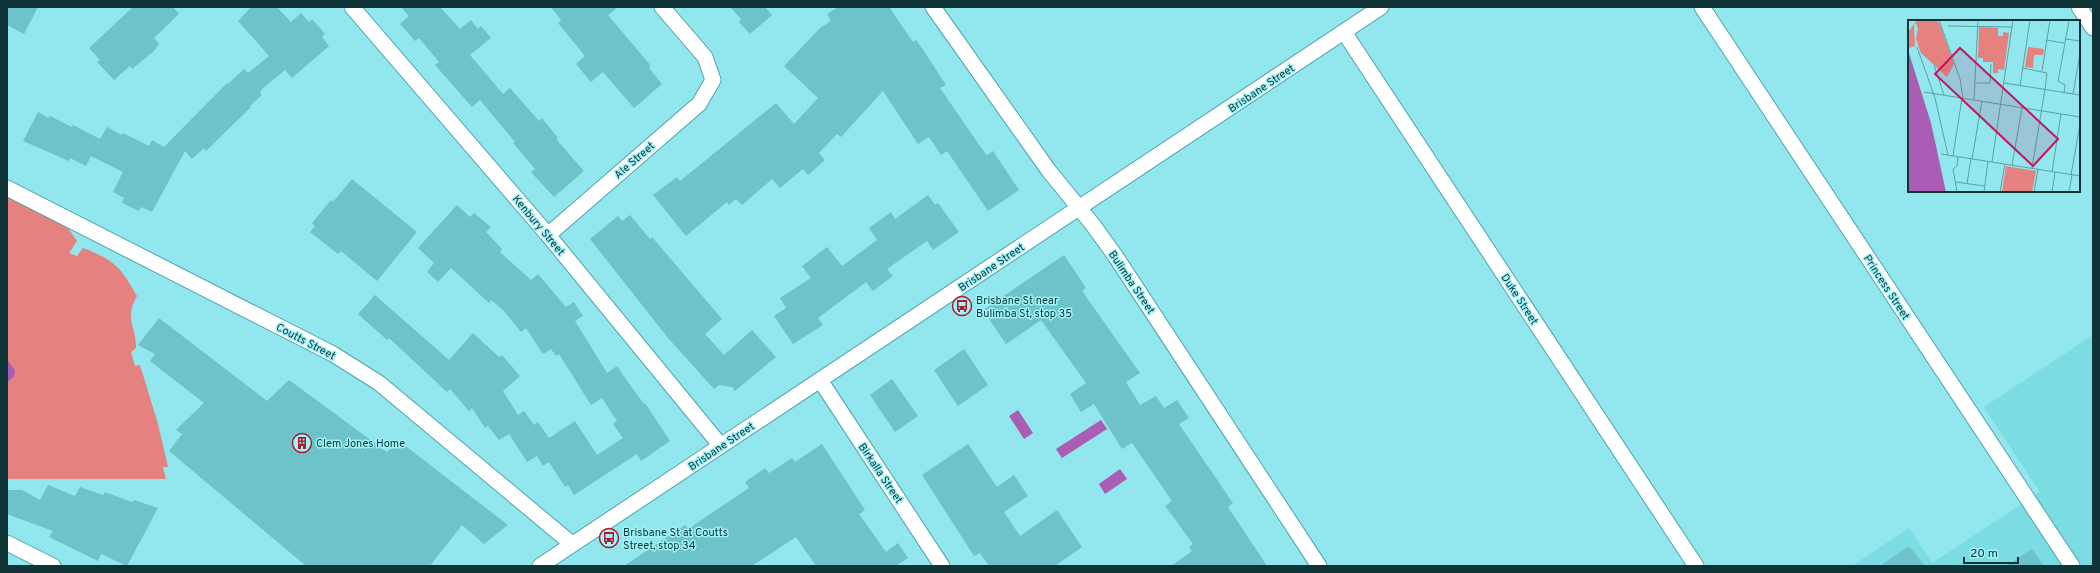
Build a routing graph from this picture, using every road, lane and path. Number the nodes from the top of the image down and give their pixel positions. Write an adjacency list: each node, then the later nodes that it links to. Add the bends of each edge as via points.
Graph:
1 (352, 7): 11 (street, Kenbury Street)
2 (662, 7): 11 (street, Ale Street, via 705,57 713,80 699,104)
3 (933, 7): 10 (street, Bulimba Street)
4 (1381, 7): 8 (street, Brisbane Street)
5 (1702, 7): 22 (street, Princess Street)
6 (2079, 7): 7 (street)
7 (2093, 28)
8 (1344, 32): 10 (street, Brisbane Street); 21 (street, Duke Street)
9 (7, 188): 15 (street, Coutts Street, via 333,354 379,384)
10 (1078, 208): 12 (street, Brisbane Street); 20 (street, Bulimba Street, via 1120,263)
11 (548, 234): 13 (street, Kenbury Street)
12 (820, 380): 13 (street, Brisbane Street); 19 (street, Birkalla Street)
13 (721, 446): 15 (street, Brisbane Street)
14 (7, 543): 17 (street)
15 (572, 544): 16 (street, Brisbane Street)
16 (561, 560): 18 (street, Brisbane Street)
17 (53, 566)
18 (540, 566)
19 (942, 566)
20 (1319, 566)
21 (1696, 566)
22 (2072, 566)

